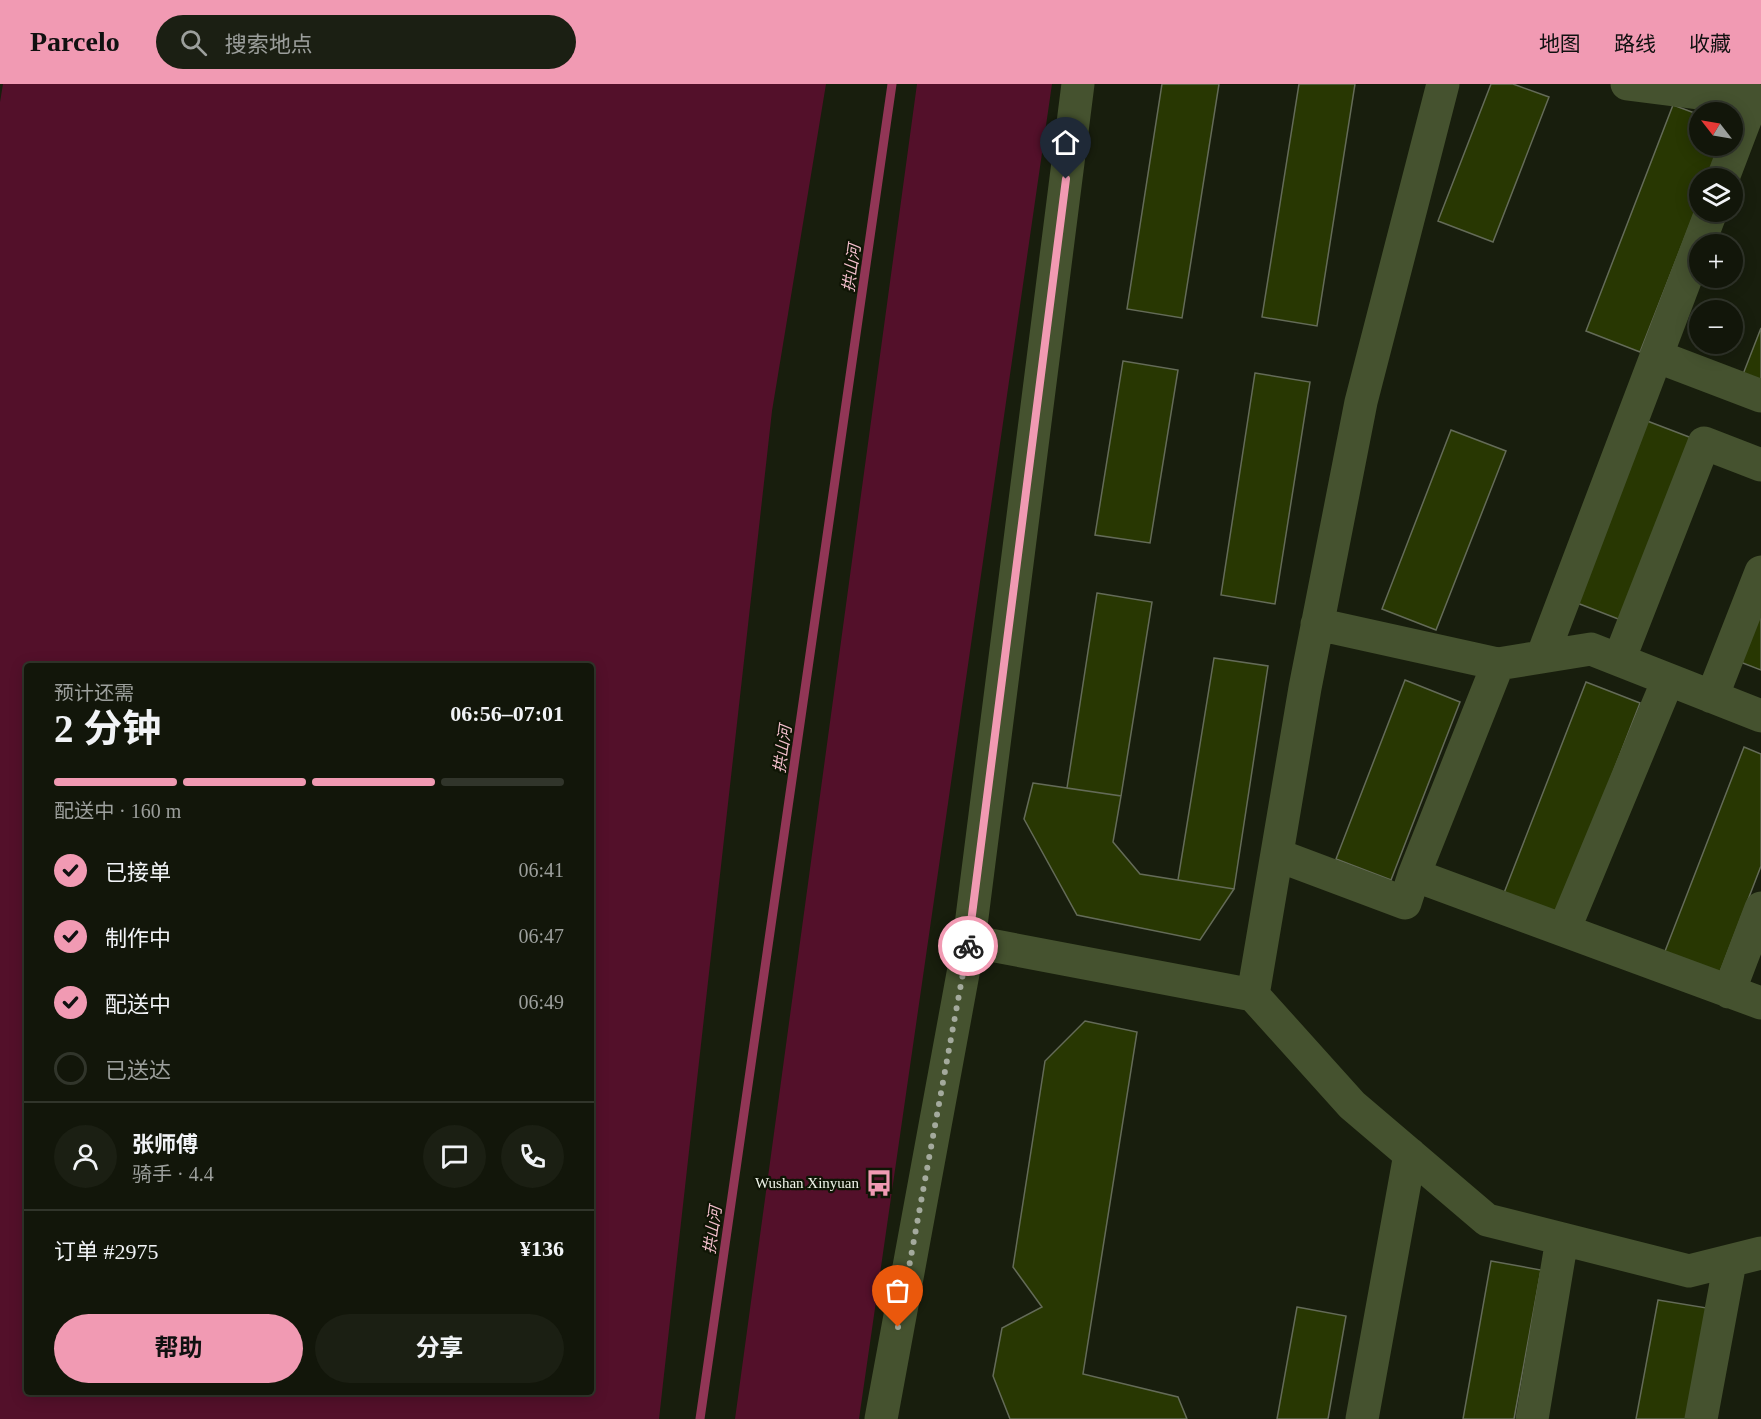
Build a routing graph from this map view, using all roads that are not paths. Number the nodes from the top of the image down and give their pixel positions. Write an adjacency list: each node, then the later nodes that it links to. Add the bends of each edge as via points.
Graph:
1 (1078, 84): 22 (street)
2 (1443, 84): 11 (street, via 1360,402)
3 (1626, 84): 4 (street)
4 (1757, 100): 5 (street)
5 (1727, 168)
6 (1707, 222): 7 (street)
7 (1656, 356): 8 (street); 12 (street)
8 (1761, 396)
9 (1761, 465): 13 (street, via 1704,443)
10 (1761, 572): 16 (street)
11 (1317, 624): 14 (street); 18 (street)
12 (1542, 657): 13 (street, via 1591,649); 14 (street)
13 (1619, 660): 15 (street)
14 (1498, 664): 19 (street)
15 (1668, 680): 16 (street); 21 (street)
16 (1712, 697): 17 (street)
17 (1761, 716)
18 (1277, 855): 19 (street, via 1405,903); 24 (street)
19 (1414, 875): 21 (street)
20 (1761, 908): 23 (street)
21 (1564, 930): 23 (street)
22 (969, 941): 24 (street); 30 (street)
23 (1729, 992): 25 (street)
24 (1253, 995): 26 (street, via 1352,1105)
25 (1761, 1003)
26 (1410, 1154): 27 (street, via 1487,1220); 31 (street)
27 (1562, 1239): 29 (street, via 1689,1271); 32 (street)
28 (1761, 1253): 29 (street)
29 (1730, 1262): 33 (street)
30 (881, 1419)
31 (1362, 1419)
32 (1532, 1419)
33 (1701, 1419)

